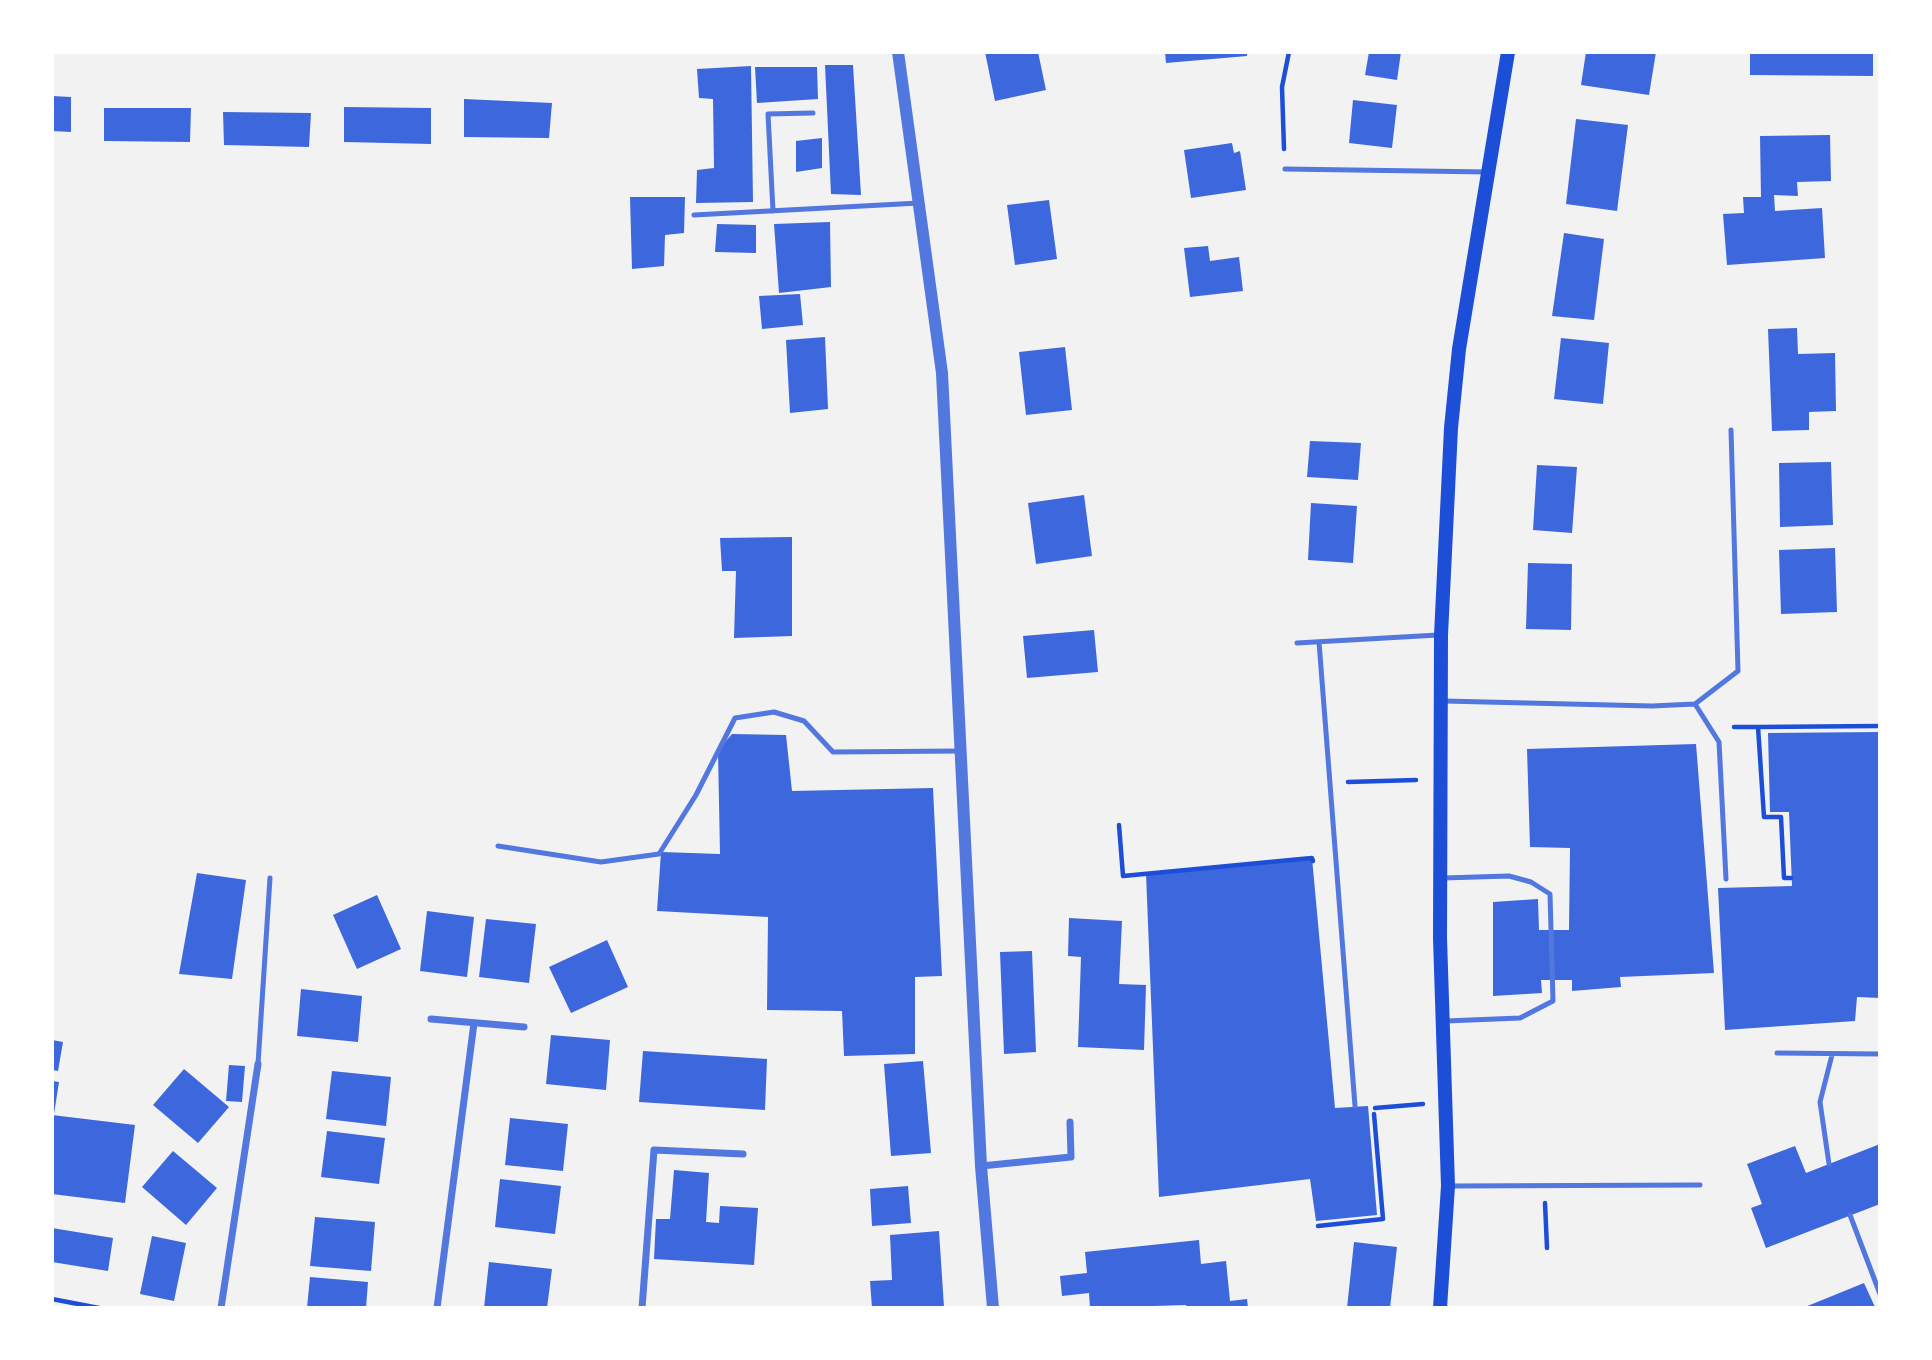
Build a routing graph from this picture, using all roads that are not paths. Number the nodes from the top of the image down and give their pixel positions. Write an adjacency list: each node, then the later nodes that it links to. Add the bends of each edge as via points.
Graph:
1 (898, 52): 6 (street)
2 (1508, 52): 5 (main road)
3 (813, 113): 7 (lane, via 768,114)
4 (1285, 169): 5 (lane)
5 (1488, 172): 10 (main road, via 1459,349)
6 (919, 203): 7 (lane); 15 (street, via 942,373)
7 (773, 211): 8 (lane)
8 (694, 215)
9 (1731, 430): 14 (lane, via 1738,671)
10 (1441, 635): 11 (lane); 13 (main road)
11 (1318, 642): 12 (lane); 28 (lane)
12 (1297, 643)
13 (1443, 701): 14 (lane); 18 (main road)
14 (1695, 704): 19 (lane, via 1719,742)
15 (960, 751): 16 (lane, via 833,752 804,721 774,712 735,718 696,795 659,854 601,862); 32 (street)
16 (498, 846)
17 (270, 878): 27 (lane)
18 (1440, 878): 21 (main road); 21 (lane, via 1509,876 1550,894 1553,1001 1520,1018)
19 (1726, 879)
20 (431, 1019): 22 (street)
21 (1441, 1021): 34 (main road)
22 (474, 1023): 23 (street); 38 (street)
23 (524, 1027)
24 (1777, 1053): 26 (lane)
25 (1880, 1054): 26 (lane)
26 (1832, 1055): 31 (lane, via 1820,1102)
27 (258, 1064): 37 (street)
28 (1355, 1107)
29 (1070, 1122): 32 (street, via 1071,1157)
30 (743, 1154): 39 (street, via 654,1150)
31 (1829, 1164)
32 (981, 1166): 40 (street)
33 (1700, 1185): 34 (lane)
34 (1448, 1186): 41 (main road)
35 (1850, 1215): 36 (lane)
36 (1880, 1294)
37 (221, 1307)
38 (437, 1307)
39 (642, 1307)
40 (993, 1307)
41 (1440, 1307)

